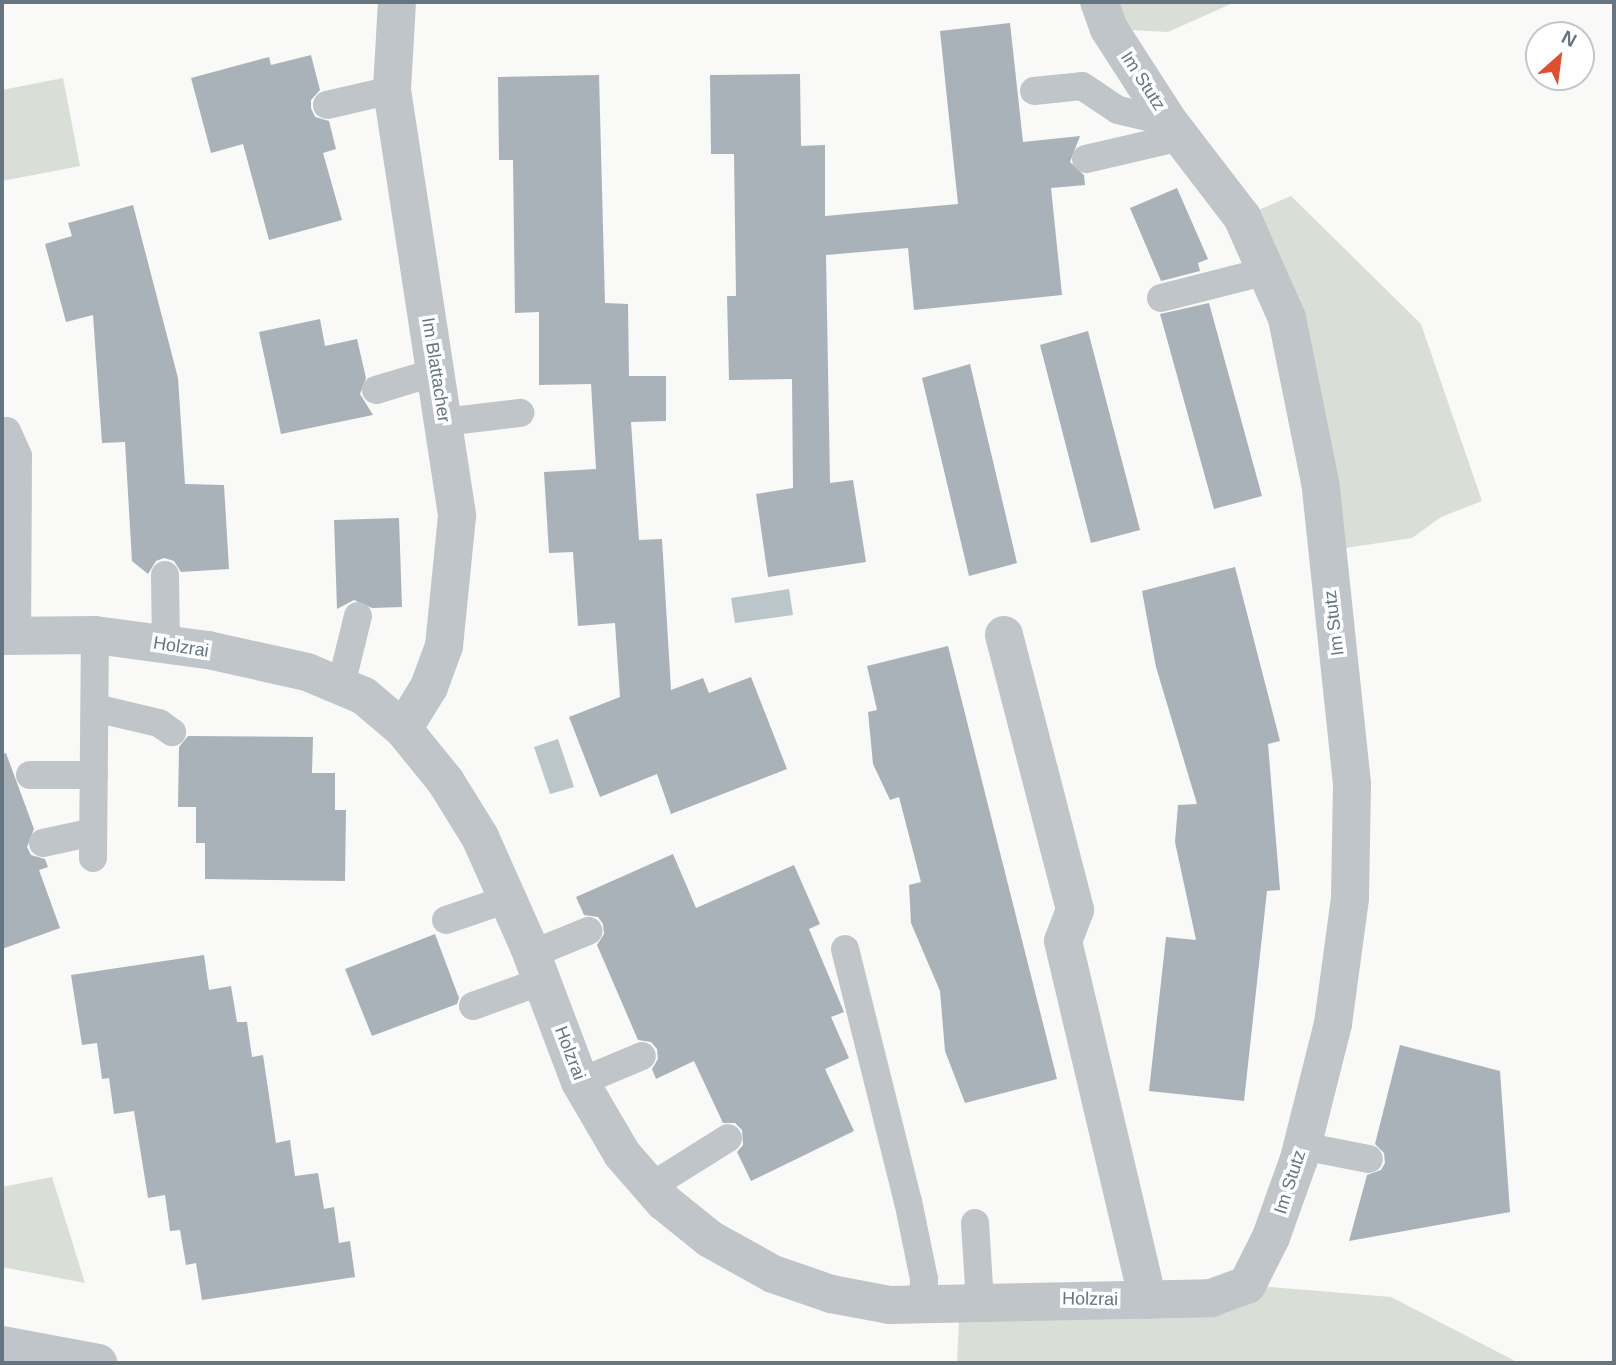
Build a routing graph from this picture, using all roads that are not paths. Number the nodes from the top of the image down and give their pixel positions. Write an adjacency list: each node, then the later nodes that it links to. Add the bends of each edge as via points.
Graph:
1 (397, 2): 3 (street, Im Blattacher)
2 (1099, 2): 6 (street, Im Stutz, via 1109,29)
3 (392, 90): 5 (lane); 10 (street, Im Blattacher)
4 (1034, 91): 6 (lane, via 1082,86 1118,110)
5 (327, 105)
6 (1175, 130): 7 (lane); 8 (street, Im Stutz, via 1242,217)
7 (1086, 159)
8 (1267, 271): 9 (lane); 37 (street, Im Stutz, via 1287,318 1320,482 1352,784 1350,898 1333,1024)
9 (1161, 298)
10 (436, 372): 11 (lane); 13 (street, Im Blattacher)
11 (376, 390)
12 (520, 413): 13 (lane)
13 (444, 422): 23 (street, Im Blattacher, via 457,516 444,646 429,687)
14 (7, 431): 19 (lane, via 18,456)
15 (165, 575): 20 (lane)
16 (358, 616): 21 (lane)
17 (95, 635): 19 (street, Holzrai); 20 (street, Holzrai); 22 (lane)
18 (1004, 635): 42 (street, via 1075,910 1063,941)
19 (9, 636)
20 (166, 643): 21 (street, Holzrai, via 307,672)
21 (341, 685): 23 (street, Holzrai, via 364,696)
22 (94, 708): 24 (lane, via 159,723); 26 (lane)
23 (403, 729): 28 (street, Holzrai, via 453,793 480,837)
24 (172, 732)
25 (30, 775): 26 (lane)
26 (94, 775): 27 (lane, via 93,845)
27 (43, 843)
28 (508, 899): 29 (lane); 32 (street, Holzrai)
29 (446, 920)
30 (587, 931): 32 (lane)
31 (845, 949): 44 (lane, via 908,1201 924,1279)
32 (537, 968): 33 (lane); 35 (street, Holzrai)
33 (473, 1006)
34 (642, 1056): 35 (lane)
35 (580, 1082): 39 (street, Holzrai, via 622,1154)
36 (728, 1138): 39 (lane)
37 (1302, 1146): 38 (lane); 41 (street, Im Stutz, via 1271,1237)
38 (1369, 1159)
39 (650, 1187): 44 (street, Holzrai, via 710,1239 773,1274 831,1294 889,1305)
40 (975, 1223): 43 (lane)
41 (1247, 1285): 42 (street, Holzrai, via 1211,1298)
42 (1148, 1300): 43 (street, Holzrai)
43 (981, 1302): 44 (street, Holzrai)
44 (923, 1304)
45 (2, 1345): 46 (street)
46 (98, 1363)

